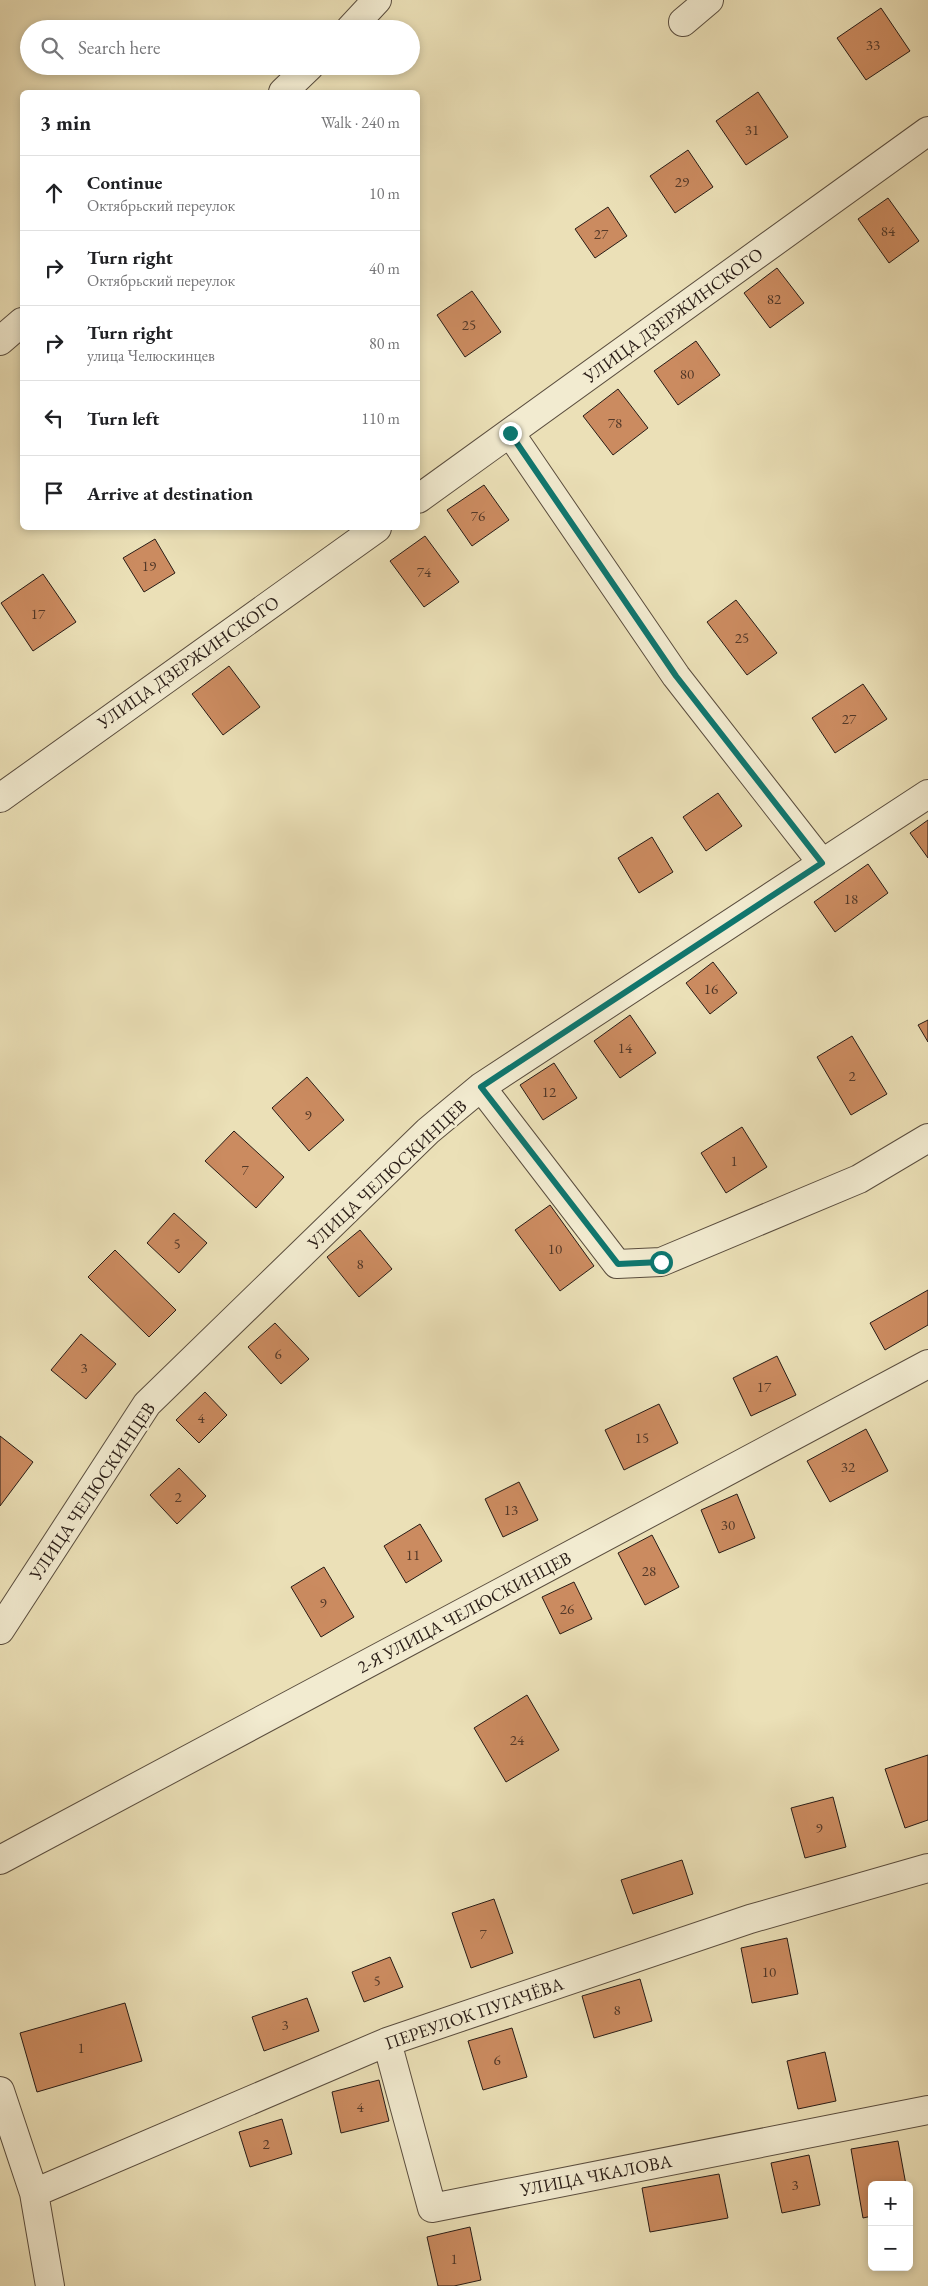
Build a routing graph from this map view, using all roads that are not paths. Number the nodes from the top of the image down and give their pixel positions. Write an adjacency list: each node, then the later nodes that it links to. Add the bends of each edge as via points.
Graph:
1 (377, 0): 3 (street)
2 (709, 0): 4 (street)
3 (358, 20)
4 (682, 22)
5 (301, 75): 6 (street)
6 (285, 90)
7 (928, 131): 10 (street, УЛИЦА ДЗЕРЖИНСКОГО)
8 (20, 324): 9 (street)
9 (0, 341)
10 (510, 433): 11 (street, УЛИЦА ДЗЕРЖИНСКОГО); 15 (street, via 676,676)
11 (420, 498)
12 (374, 530): 14 (street, УЛИЦА ДЗЕРЖИНСКОГО)
13 (928, 794): 15 (street, УЛИЦА ЧЕЛЮСКИНЦЕВ)
14 (0, 798)
15 (822, 863): 16 (street, УЛИЦА ЧЕЛЮСКИНЦЕВ)
16 (481, 1087): 17 (street, via 618,1264 661,1262 859,1179); 19 (street, УЛИЦА ЧЕЛЮСКИНЦЕВ, via 428,1131 147,1404)
17 (928, 1138)
18 (928, 1364): 20 (street, 2-Я УЛИЦА ЧЕЛЮСКИНЦЕВ)
19 (0, 1630)
20 (0, 1860)
21 (928, 1868): 22 (street, ПЕРЕУЛОК ПУГАЧЁВА, via 750,1920)
22 (387, 2042): 24 (street, УЛИЦА ЧКАЛОВА, via 432,2208); 25 (street, ПЕРЕУЛОК ПУГАЧЁВА)
23 (0, 2091): 25 (street)
24 (928, 2110)
25 (34, 2193): 26 (street)
26 (50, 2286)

